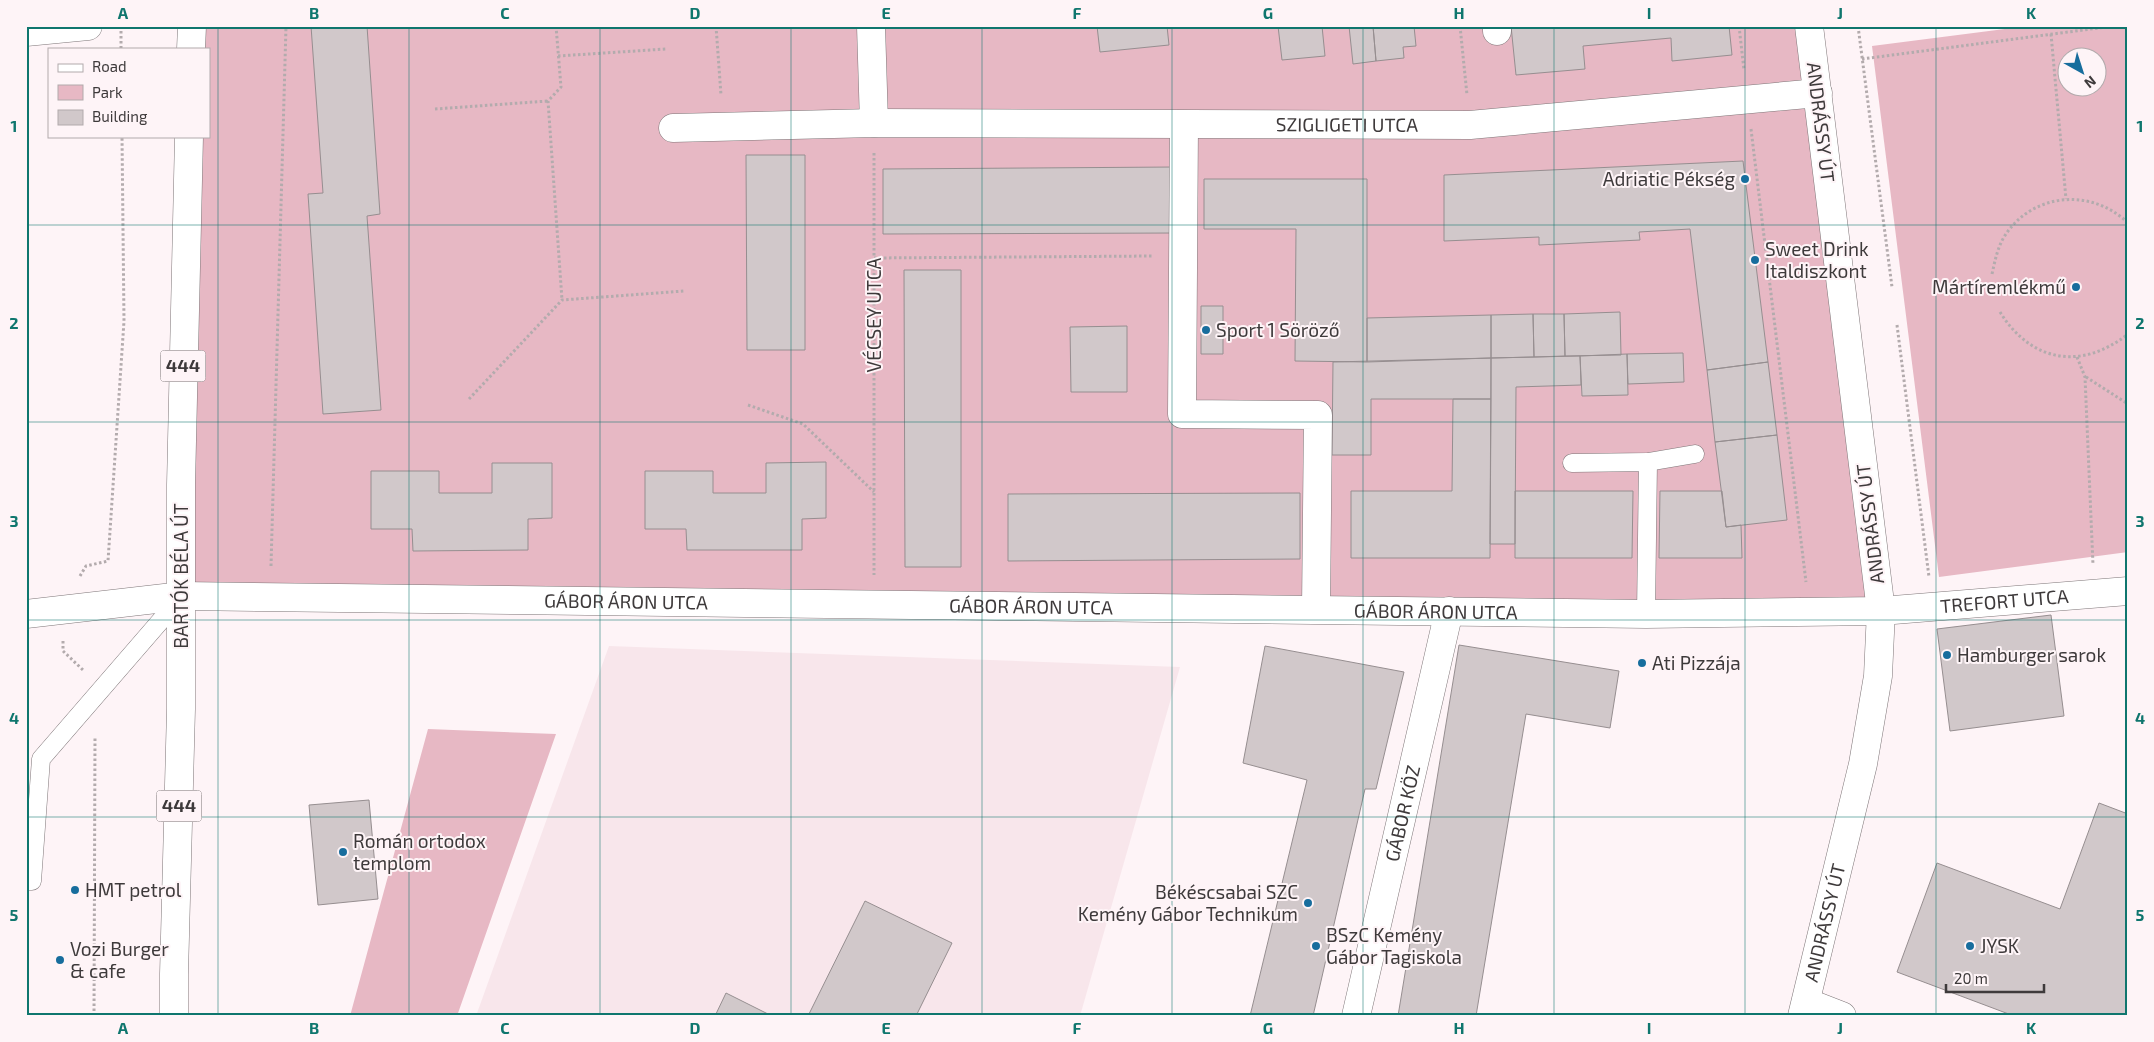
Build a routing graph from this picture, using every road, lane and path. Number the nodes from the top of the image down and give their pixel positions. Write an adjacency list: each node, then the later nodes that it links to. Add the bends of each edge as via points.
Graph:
1 (88, 26): 12 (street)
2 (121, 26): 14 (path)
3 (192, 26): 15 (street)
4 (286, 26): 55 (path)
5 (556, 26): 17 (path)
6 (716, 26): 21 (path)
7 (871, 26): 24 (street)
8 (1460, 26): 26 (path)
9 (1809, 26): 19 (street, ANDRÁSSY ÚT)
10 (1858, 26): 18 (path)
11 (2114, 26): 13 (path)
12 (26, 32)
13 (2051, 34): 18 (path); 29 (path)
14 (121, 48)
15 (191, 48)
16 (666, 49): 17 (path)
17 (558, 56): 20 (path, via 561,87)
18 (1862, 59): 34 (path)
19 (1818, 93): 26 (street, SZIGLIGETI UTCA); 58 (street, ANDRÁSSY ÚT)
20 (548, 100): 22 (path); 36 (path)
21 (721, 101)
22 (435, 109)
23 (1750, 121): 51 (path, via 1807,584)
24 (874, 123): 25 (street, SZIGLIGETI UTCA); 27 (street, SZIGLIGETI UTCA); 32 (path, VÉCSEY UTCA)
25 (1184, 125): 26 (street, SZIGLIGETI UTCA); 31 (street)
26 (1470, 125)
27 (673, 128)
28 (189, 138): 54 (street, BARTÓK BÉLA ÚT / 444, via 181,485)
29 (2066, 199): 30 (path, via 2103,205); 33 (path, via 2030,210 2015,222 2003,238)
30 (2128, 223)
31 (1183, 256): 32 (path); 56 (street, via 1182,414 1318,415)
32 (874, 258): 48 (path, VÉCSEY UTCA)
33 (1992, 274)
34 (1892, 287)
35 (684, 291): 36 (path)
36 (562, 300): 42 (path)
37 (2000, 312): 40 (path, via 2023,341 2040,351)
38 (1897, 325): 50 (path)
39 (2128, 334): 40 (path, via 2114,345)
40 (2077, 357): 41 (path)
41 (2085, 377): 43 (path); 53 (path)
42 (469, 399)
43 (2128, 404)
44 (748, 405): 48 (path, via 804,424)
45 (1695, 454): 46 (lane)
46 (1648, 462): 47 (lane); 60 (lane)
47 (1572, 463)
48 (874, 492): 49 (path, VÉCSEY UTCA, via 874,577)
49 (864, 577)
50 (1930, 581)
51 (1797, 584)
52 (2128, 591): 53 (street, TREFORT UTCA)
53 (2096, 594): 58 (street, TREFORT UTCA)
54 (182, 596): 55 (street, GÁBOR ÁRON UTCA); 59 (street, GÁBOR ÁRON UTCA); 61 (lane, via 40,759 32,881); 63 (street, BARTÓK BÉLA ÚT / 444)
55 (270, 597): 56 (street, GÁBOR ÁRON UTCA)
56 (1316, 610): 57 (street, GÁBOR ÁRON UTCA)
57 (1449, 611): 60 (street, GÁBOR ÁRON UTCA); 64 (street, GÁBOR KÖZ)
58 (1881, 611): 60 (street, GÁBOR ÁRON UTCA); 62 (street, ANDRÁSSY ÚT, via 1878,676 1863,764)
59 (26, 614)
60 (1646, 614)
61 (26, 881)
62 (1804, 1009): 65 (street)
63 (174, 1016)
64 (1356, 1016)
65 (1842, 1016)

